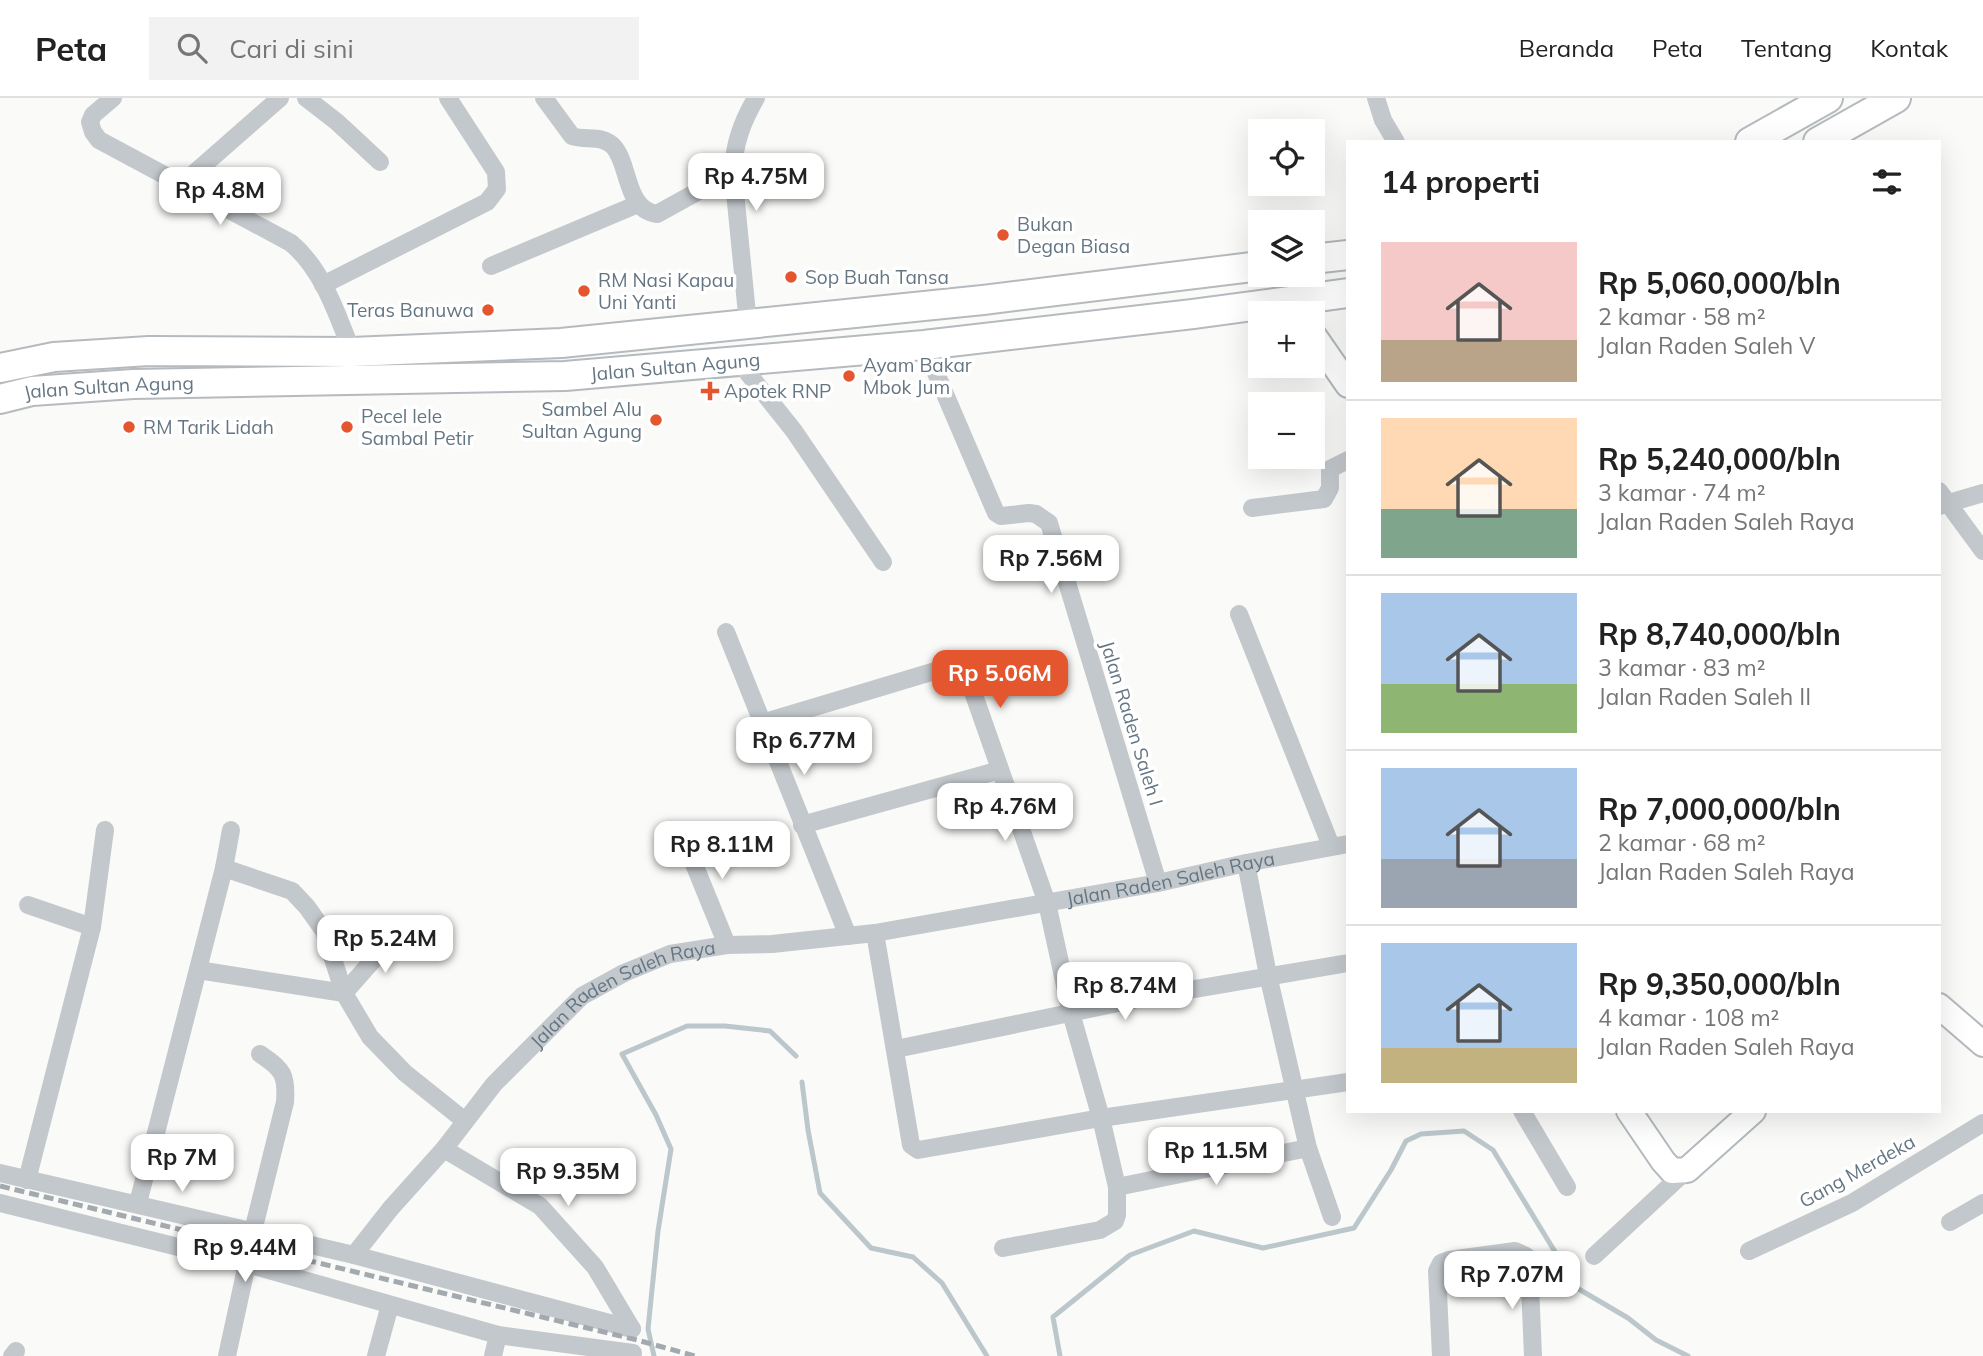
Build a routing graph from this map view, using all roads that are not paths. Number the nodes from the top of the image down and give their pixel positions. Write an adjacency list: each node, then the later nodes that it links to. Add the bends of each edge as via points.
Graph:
1 (113, 98): 15 (street, via 90,122 99,140)
2 (281, 98): 15 (street)
3 (306, 98): 13 (street)
4 (448, 98): 21 (street, via 496,172 497,190 487,202)
5 (544, 98): 16 (street, via 572,136 598,137 614,147)
6 (756, 98): 14 (street, via 734,150)
7 (1376, 98): 10 (street)
8 (1828, 98): 11 (main road)
9 (1896, 98): 12 (main road)
10 (1395, 140)
11 (1754, 140)
12 (1822, 140)
13 (380, 162)
14 (733, 172): 16 (street, via 657,214); 26 (street)
15 (182, 184): 21 (street, via 291,243)
16 (638, 204): 19 (street)
17 (1346, 255): 18 (main road)
18 (1325, 258)
19 (491, 266)
20 (1248, 267): 23 (main road, Jalan Sultan Agung)
21 (323, 285): 30 (street)
22 (1346, 294): 24 (main road, Jalan Sultan Agung)
23 (984, 300): 26 (main road, Jalan Sultan Agung); 27 (main road)
24 (1318, 301)
25 (1248, 312): 27 (main road, Jalan Sultan Agung)
26 (748, 324): 28 (main road, Jalan Sultan Agung)
27 (988, 337): 29 (main road, Jalan Sultan Agung)
28 (561, 343): 30 (main road, Jalan Sultan Agung); 34 (main road)
29 (924, 345): 32 (main road, Jalan Sultan Agung); 54 (street, Jalan Raden Saleh I, via 996,513 1036,514 1049,523)
30 (352, 352): 33 (main road, Jalan Sultan Agung, via 149,351 54,357)
31 (1325, 352): 35 (street)
32 (739, 362): 34 (main road, Jalan Sultan Agung); 42 (street, via 794,431)
33 (0, 368)
34 (565, 376): 36 (main road, Jalan Sultan Agung, via 133,384 32,391)
35 (1346, 382)
36 (0, 399)
37 (1346, 461): 40 (street, via 1330,469 1331,488 1324,499)
38 (1983, 493): 39 (street)
39 (1942, 500): 41 (street)
40 (1252, 508)
41 (1983, 551)
42 (883, 562)
43 (1239, 614): 51 (street)
44 (726, 632): 45 (street)
45 (762, 723): 46 (street, via 958,666 967,675); 47 (street)
46 (1000, 770): 47 (street); 55 (street)
47 (802, 825): 60 (street)
48 (105, 830): 57 (street)
49 (231, 830): 53 (street)
50 (681, 832): 61 (street)
51 (1339, 845): 52 (street, Jalan Raden Saleh Raya)
52 (1246, 863): 54 (street, Jalan Raden Saleh Raya); 64 (street)
53 (224, 868): 63 (street); 65 (street, via 292,891 324,931)
54 (1158, 883): 55 (street, Jalan Raden Saleh Raya)
55 (1046, 903): 59 (street, Jalan Raden Saleh Raya); 67 (street)
56 (29, 905): 57 (street)
57 (92, 927): 83 (street)
58 (398, 932): 65 (street)
59 (875, 933): 60 (street, Jalan Raden Saleh Raya); 69 (street)
60 (848, 936): 61 (street, Jalan Raden Saleh Raya)
61 (727, 945): 77 (street, Jalan Raden Saleh Raya, via 670,954 582,996 494,1084)
62 (1346, 962): 64 (street)
63 (198, 970): 65 (street); 87 (street)
64 (1268, 975): 67 (street); 72 (street)
65 (344, 993): 77 (street, via 370,1037 405,1073)
66 (1941, 1008): 68 (street)
67 (1071, 1013): 69 (street); 76 (street)
68 (1983, 1044)
69 (896, 1049): 76 (street, via 911,1145 918,1150)
70 (260, 1054): 91 (street, via 276,1065 286,1086)
71 (1346, 1082): 72 (street)
72 (1296, 1090): 76 (street); 79 (street)
73 (1523, 1113): 85 (street)
74 (1630, 1113): 81 (street, via 1672,1171)
75 (1745, 1114): 81 (street)
76 (1101, 1118): 84 (street)
77 (465, 1121): 80 (street, Jalan Raden Saleh Raya)
78 (1983, 1123): 93 (street, Gang Merdeka, via 1852,1203)
79 (1308, 1148): 84 (street); 89 (street)
80 (444, 1149): 94 (street, Jalan Raden Saleh Raya); 94 (street, via 540,1206 595,1267 632,1329)
81 (1688, 1170): 95 (street)
82 (0, 1173): 83 (street)
83 (27, 1180): 87 (street)
84 (1117, 1187): 92 (street, via 1117,1215 1108,1226)
85 (1567, 1187)
86 (0, 1203): 96 (street)
87 (138, 1203): 91 (street)
88 (1983, 1203): 90 (street)
89 (1332, 1217)
90 (1950, 1223)
91 (253, 1231): 94 (street)
92 (1003, 1248)
93 (1749, 1251)
94 (354, 1255)
95 (1594, 1256)
96 (247, 1264): 97 (street); 100 (street)
97 (390, 1305): 98 (street); 101 (street)
98 (498, 1335): 99 (street); 102 (street)
99 (633, 1353)
100 (227, 1356)
101 (376, 1356)
102 (493, 1356)
103 (1441, 1356): 104 (street, via 1437,1271 1441,1264 1449,1259 1515,1251 1529,1262)
104 (1533, 1356)

